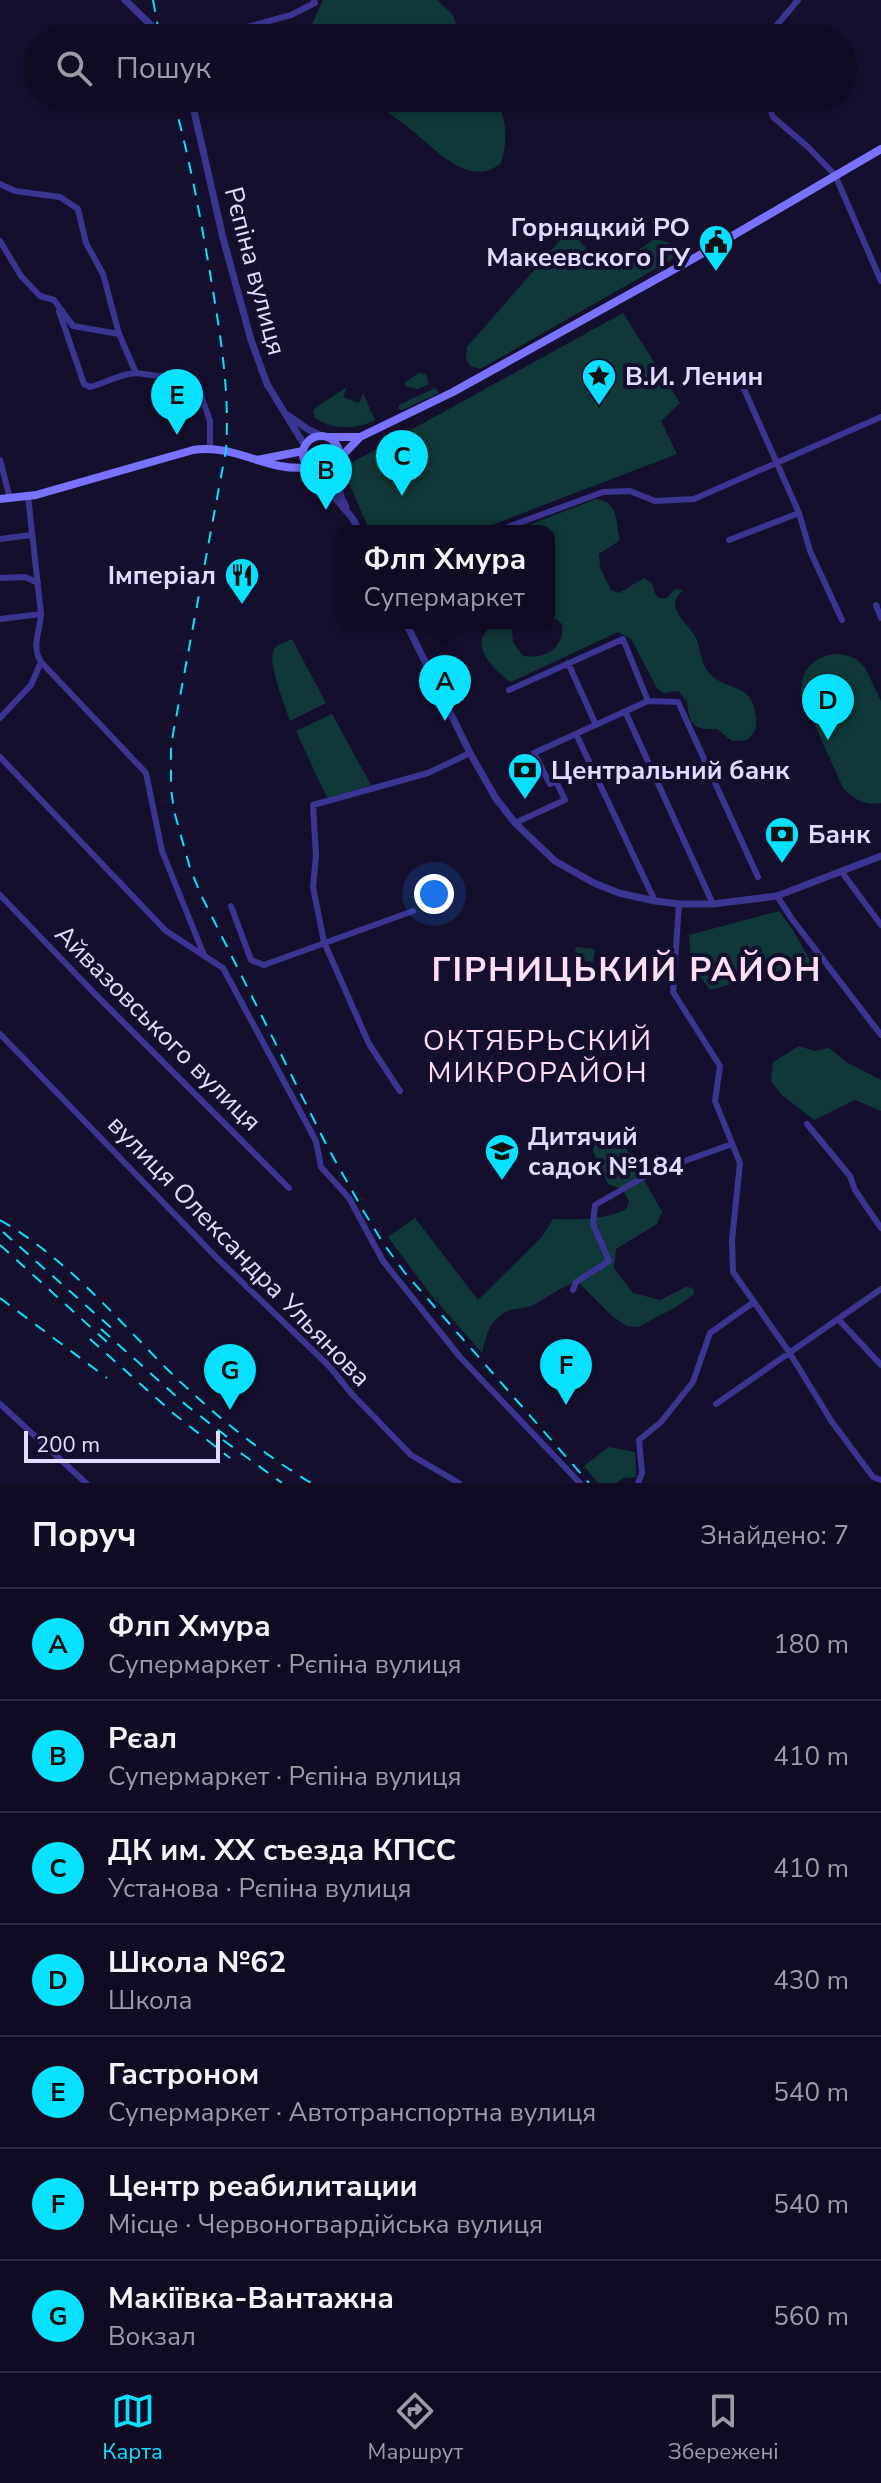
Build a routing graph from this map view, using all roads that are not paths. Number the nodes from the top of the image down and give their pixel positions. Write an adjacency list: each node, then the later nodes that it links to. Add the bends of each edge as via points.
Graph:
1 (125, 0): 4 (street)
2 (314, 0): 5 (street, via 291,15)
3 (798, 0): 6 (street)
4 (148, 24)
5 (258, 24)
6 (778, 24)
7 (194, 112): 18 (street, Рєпіна вулиця, via 251,340)
8 (771, 112): 10 (street)
9 (881, 149): 10 (main road)
10 (835, 175): 13 (street); 21 (main road, via 465,385)
11 (0, 184): 15 (street, via 60,197 78,209)
12 (0, 241): 14 (street, via 21,276 40,296)
13 (881, 281)
14 (54, 300): 15 (street, via 73,326); 16 (street, via 84,384 90,387)
15 (119, 334): 16 (street)
16 (136, 373): 22 (street, via 196,381 210,421)
17 (744, 389): 27 (street)
18 (282, 410): 20 (street); 23 (street, Рєпіна вулиця)
19 (881, 417): 27 (street)
20 (325, 437): 21 (main road); 23 (main road, via 312,438); 26 (main road, via 339,451)
21 (360, 437): 26 (main road)
22 (210, 447): 25 (main road); 29 (main road)
23 (304, 448): 25 (main road); 28 (main road)
24 (0, 460): 30 (street)
25 (256, 460): 28 (main road)
26 (337, 463): 28 (main road, via 329,471); 32 (street, via 341,497)
27 (776, 463): 31 (street); 34 (street, via 694,499 655,501 630,491 603,492)
28 (310, 468): 32 (street)
29 (28, 496): 30 (main road); 35 (street)
30 (5, 499)
31 (799, 513): 37 (street); 44 (street)
32 (353, 519): 33 (street)
33 (356, 525)
34 (513, 525)
35 (31, 535): 36 (street); 39 (street)
36 (0, 539)
37 (729, 540)
38 (0, 578): 39 (street, via 25,577)
39 (38, 583): 41 (street)
40 (876, 605): 42 (street)
41 (41, 614): 43 (street); 46 (street, via 35,641)
42 (881, 618)
43 (0, 619)
44 (842, 620)
45 (409, 629): 54 (street)
46 (41, 662): 51 (street, via 31,685); 69 (street, via 146,773 162,851)
47 (568, 663): 48 (street); 49 (street, via 623,639); 52 (street)
48 (509, 690)
49 (648, 701): 50 (street); 59 (street, via 678,702)
50 (625, 711): 52 (street); 64 (street)
51 (0, 718)
52 (596, 725): 53 (street)
53 (576, 734): 56 (street, via 534,753 565,800); 62 (street)
54 (470, 753): 56 (street); 68 (street, via 428,773 313,805 313,887)
55 (0, 757): 69 (street, via 166,931)
56 (515, 823): 62 (street, via 555,861 594,883)
57 (881, 856): 58 (street)
58 (841, 871): 61 (street); 67 (street)
59 (758, 877)
60 (0, 895): 75 (street, Айвазовського вулиця)
61 (777, 896): 64 (street); 71 (street)
62 (655, 901): 63 (street)
63 (679, 904): 64 (street); 74 (street, via 673,992 720,1066 715,1101)
64 (713, 904)
65 (231, 906): 68 (street, via 251,960 264,965)
66 (413, 911): 68 (street)
67 (881, 925)
68 (325, 943): 72 (street, via 369,1044)
69 (204, 955): 88 (street, via 223,968 316,1141 321,1167 349,1198 383,1261 460,1357)
70 (0, 1034): 87 (street, вулиця Олександра Ульянова, via 411,1455)
71 (881, 1035)
72 (400, 1091)
73 (807, 1124): 76 (street, via 850,1176)
74 (732, 1144): 78 (street, via 651,1173 595,1205 593,1224 609,1261 576,1282); 79 (street, via 740,1163 733,1272)
75 (289, 1188)
76 (881, 1228)
77 (881, 1289): 80 (street)
78 (573, 1290)
79 (754, 1302): 81 (street); 89 (street, via 710,1333 693,1382 639,1440)
80 (838, 1319): 81 (street); 82 (street)
81 (789, 1352): 84 (street); 85 (street, via 832,1422 873,1477)
82 (881, 1365)
83 (0, 1404): 86 (street)
84 (716, 1404)
85 (881, 1480)
86 (86, 1483)
87 (459, 1483)
88 (580, 1483)
89 (638, 1483)

